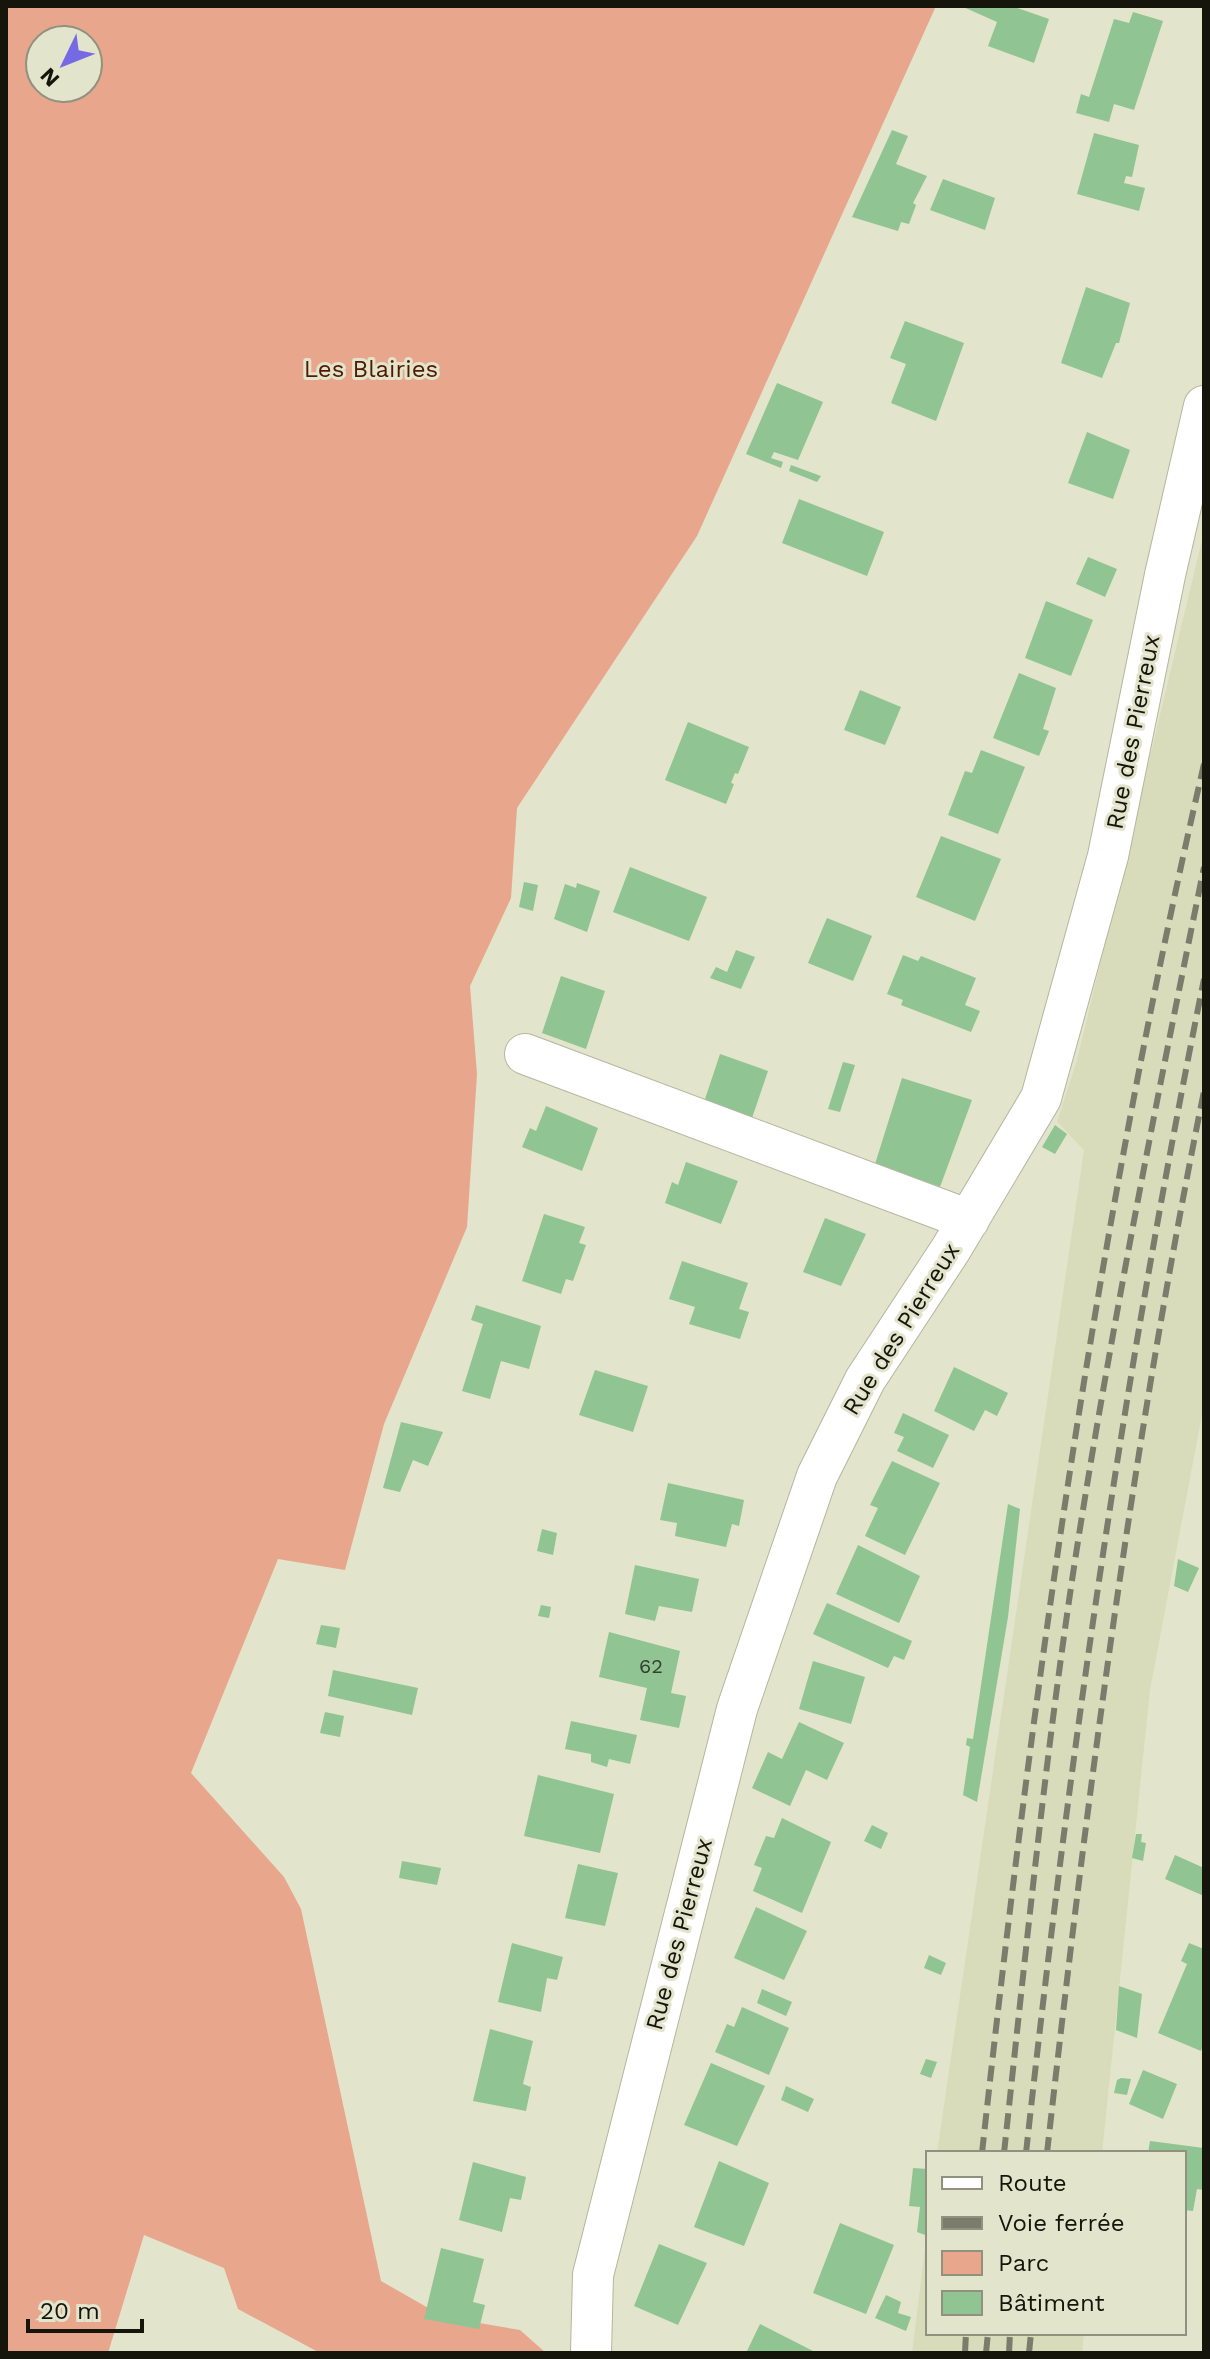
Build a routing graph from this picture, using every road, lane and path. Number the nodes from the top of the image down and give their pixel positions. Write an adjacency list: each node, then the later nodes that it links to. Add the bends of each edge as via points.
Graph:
1 (1204, 406): 3 (street, Rue des Pierreux, via 1108,856 1041,1098)
2 (525, 1054): 3 (street)
3 (969, 1220): 4 (street, Rue des Pierreux, via 865,1380 817,1476 779,1580 737,1709 628,2128 593,2275)
4 (591, 2353)

